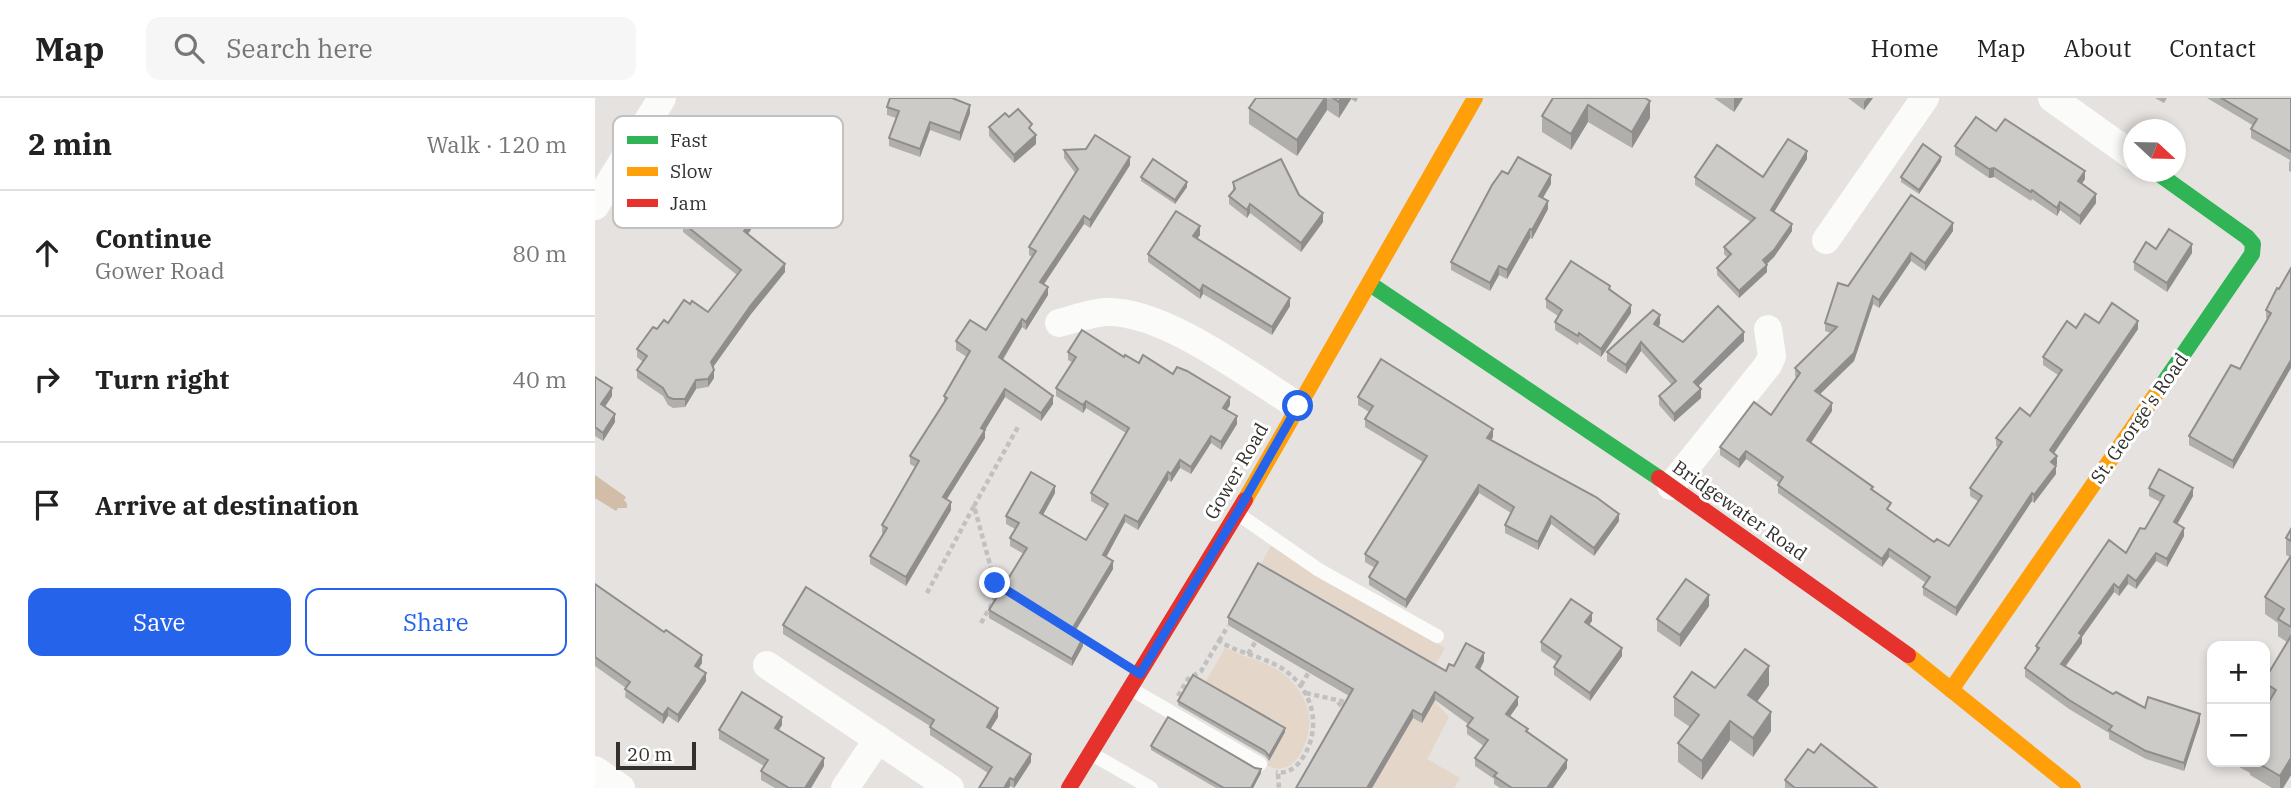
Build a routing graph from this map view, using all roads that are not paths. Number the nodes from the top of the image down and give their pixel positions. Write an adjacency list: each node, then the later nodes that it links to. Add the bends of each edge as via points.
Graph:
1 (662, 98): 5 (street)
2 (1475, 98): 11 (street, Gower Road)
3 (1925, 98): 10 (street)
4 (2052, 98): 6 (street)
5 (651, 116)
6 (2123, 149)
7 (613, 177): 9 (street)
8 (2170, 182): 20 (street, St. George's Road, via 2248,237 2252,254)
9 (595, 206)
10 (1826, 240)
11 (1370, 284): 14 (street, Gower Road); 15 (street, Bridgewater Road)
12 (1059, 323): 14 (street, via 1105,312 1138,315 1179,331)
13 (1767, 329): 15 (street, via 1772,356 1768,365)
14 (1298, 406): 16 (street, Gower Road)
15 (1671, 486): 20 (street, Bridgewater Road)
16 (1237, 513): 17 (lane, via 1319,570); 19 (street, Gower Road)
17 (1437, 636)
18 (767, 665): 21 (street)
19 (1131, 689): 22 (street, Gower Road); 23 (lane)
20 (1951, 690): 25 (street, Bridgewater Road)
21 (878, 739): 27 (street); 28 (street)
22 (1091, 754): 29 (street, Gower Road); 30 (lane)
23 (1259, 764)
24 (595, 770): 26 (street)
25 (2066, 786)
26 (621, 788)
27 (845, 788)
28 (950, 788)
29 (1069, 788)
30 (1151, 788)

